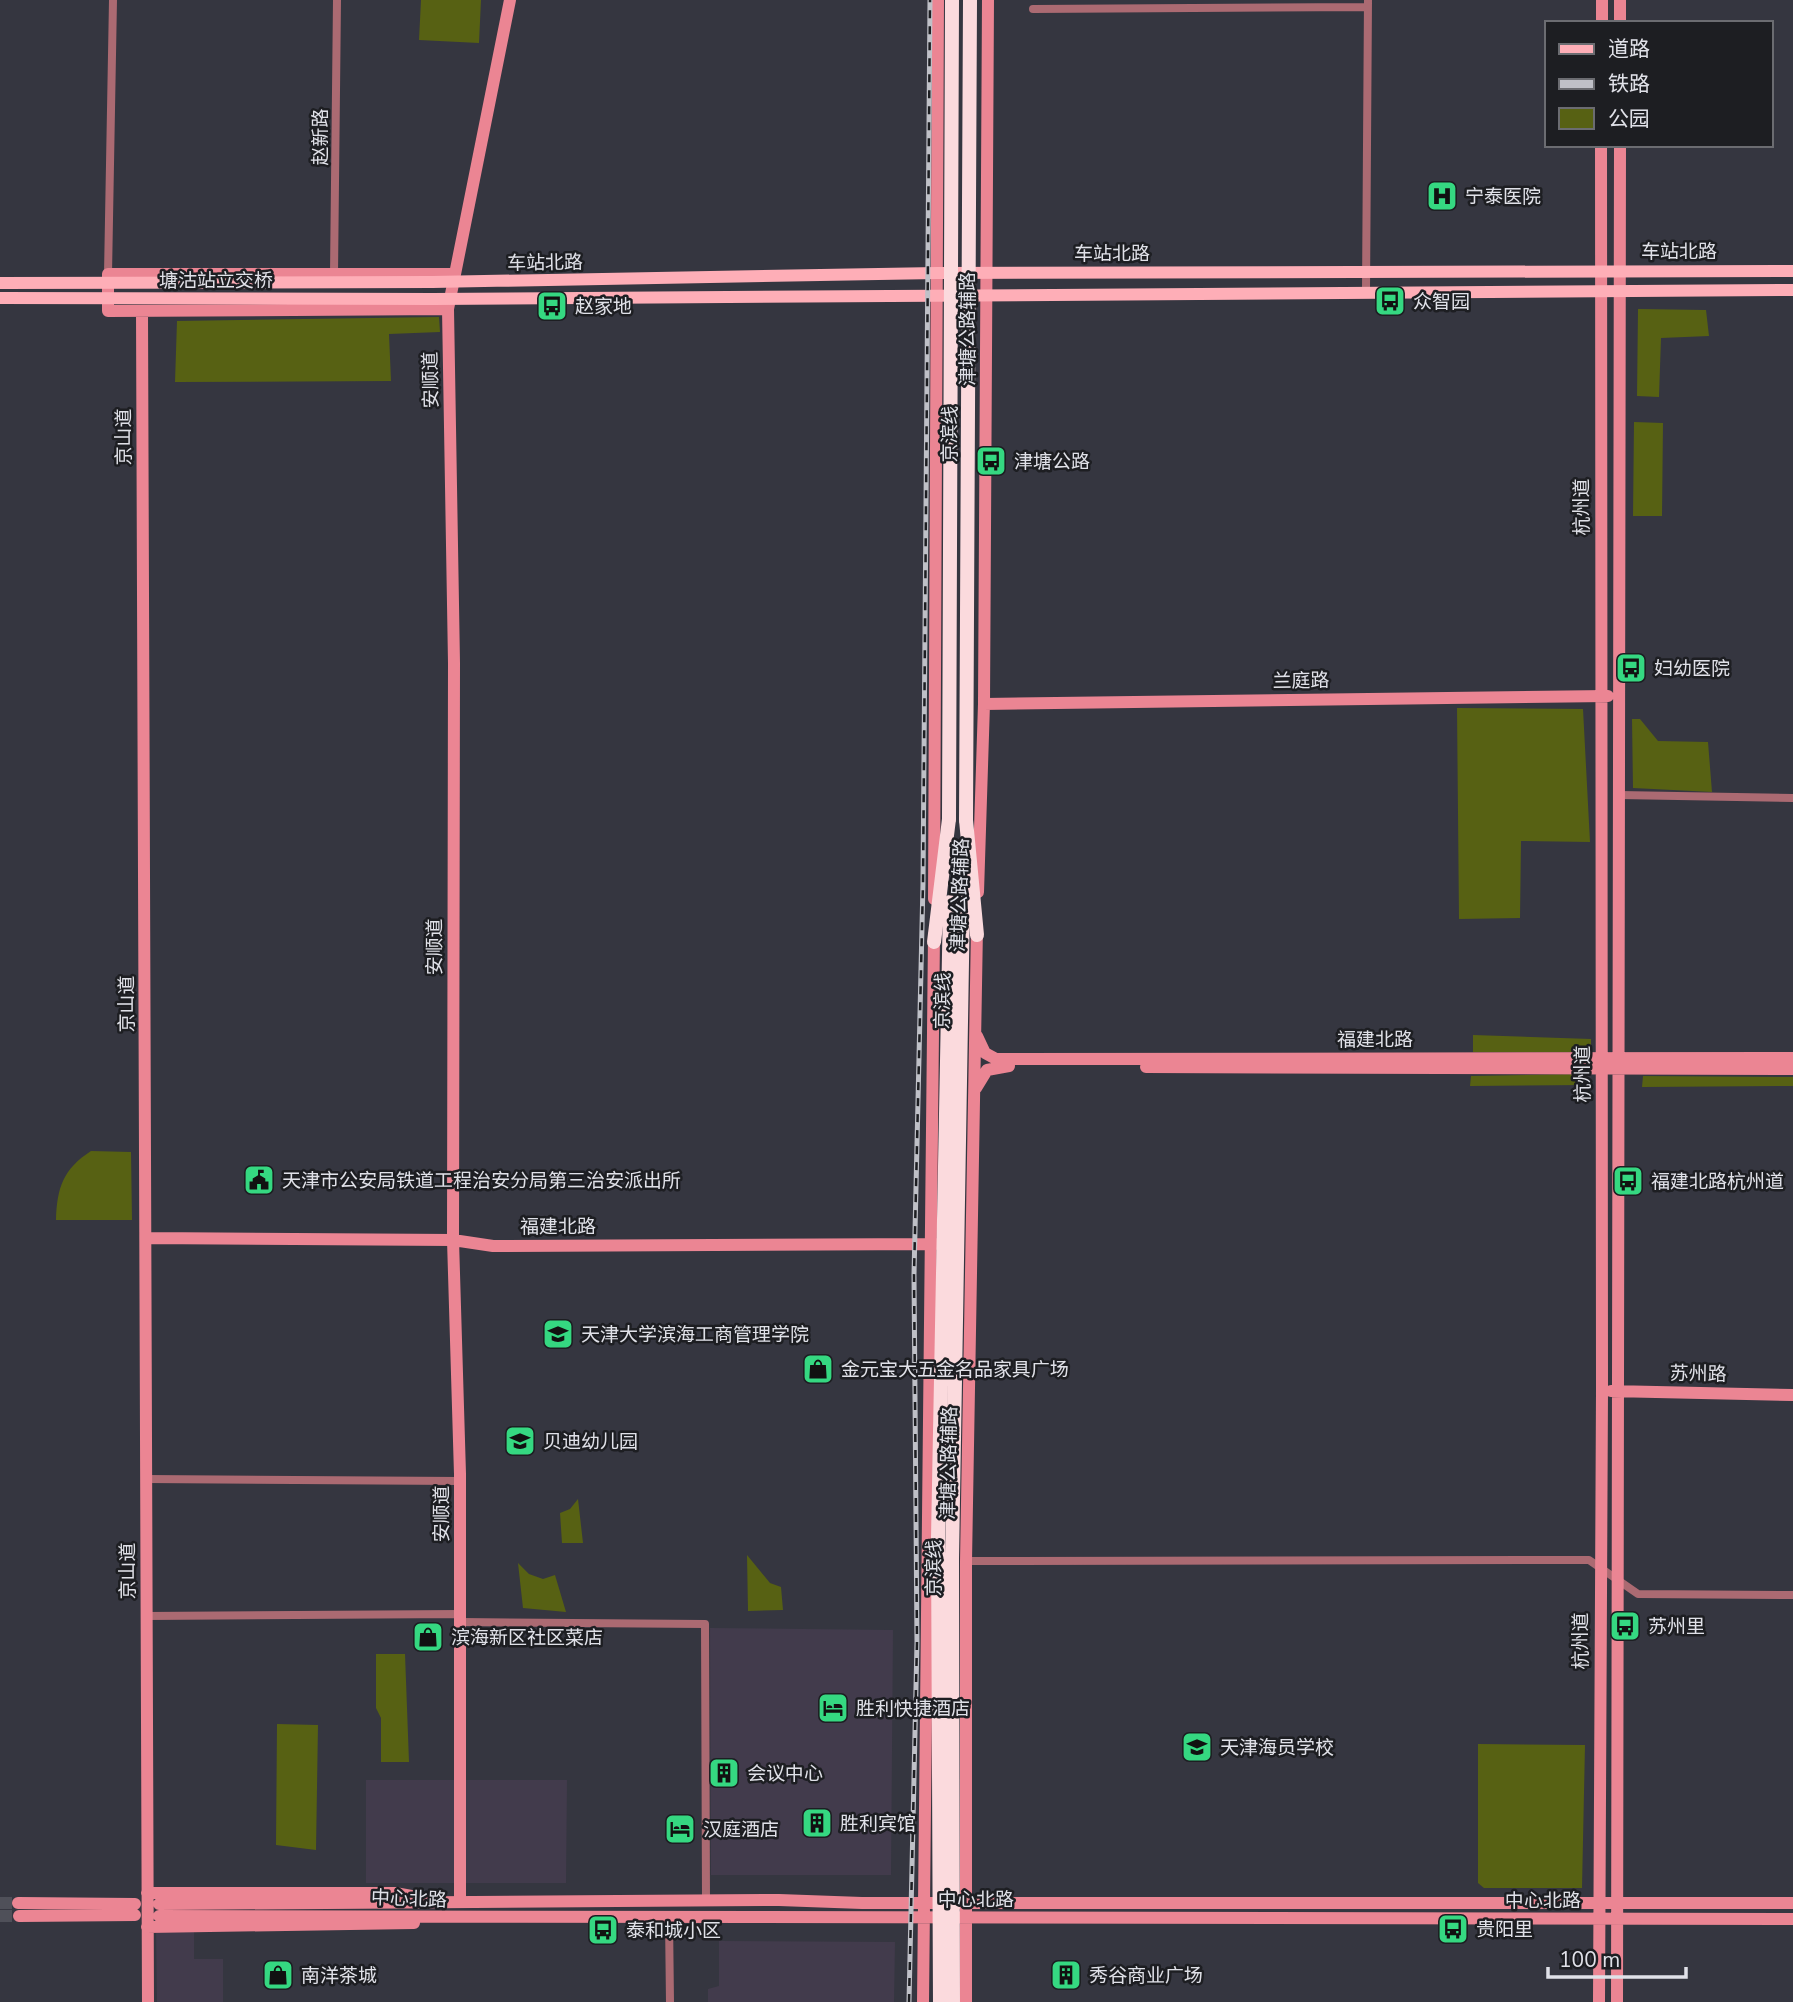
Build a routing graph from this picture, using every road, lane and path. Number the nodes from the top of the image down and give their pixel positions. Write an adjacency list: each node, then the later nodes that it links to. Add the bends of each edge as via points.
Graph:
1 (113, 0): 22 (street)
2 (337, 0): 23 (street, 赵新路)
3 (510, 0): 24 (main road, 安顺道)
4 (938, 0): 20 (main road, 津塘公路辅路)
5 (952, 0): 42 (highway, 京滨线, bridge)
6 (970, 0): 43 (highway, 京滨线, bridge)
7 (988, 0): 21 (main road, 津塘公路辅路)
8 (1602, 0): 12 (main road)
9 (1620, 0): 13 (main road)
10 (1368, 3): 11 (street); 19 (street)
11 (1033, 9)
12 (1602, 21)
13 (1620, 21)
14 (1601, 147): 16 (main road, 杭州道)
15 (1620, 147): 17 (main road, 杭州道)
16 (1601, 271): 17 (main road, 车站北路); 19 (main road, 车站北路); 27 (main road, 杭州道)
17 (1619, 271): 18 (main road, 车站北路); 28 (main road, 杭州道)
18 (1793, 271)
19 (1367, 272): 21 (main road, 车站北路); 30 (street)
20 (937, 273): 21 (main road, 车站北路); 24 (main road, 车站北路); 31 (main road, 津塘公路辅路)
21 (987, 273): 32 (main road, 津塘公路辅路)
22 (108, 274): 23 (main road); 36 (main road, via 108,311)
23 (334, 274): 24 (main road)
24 (453, 278): 25 (main road, 车站北路); 35 (main road, 安顺道)
25 (432, 282): 26 (main road, 塘沽站立交桥, bridge)
26 (0, 283)
27 (1600, 290): 28 (main road, 车站北路); 30 (main road, 车站北路); 37 (main road, 杭州道)
28 (1619, 290): 29 (main road, 车站北路); 38 (main road, 杭州道)
29 (1793, 290)
30 (1366, 291): 32 (main road, 车站北路)
31 (936, 296): 32 (main road, 车站北路); 35 (main road, 车站北路); 46 (main road, 津塘公路辅路)
32 (987, 296): 39 (main road, 津塘公路辅路)
33 (0, 298): 34 (main road, 塘沽站立交桥, bridge)
34 (432, 299): 35 (main road, 车站北路)
35 (449, 304): 36 (main road); 54 (main road, 安顺道)
36 (142, 312): 53 (main road, 京山道)
37 (1600, 696): 38 (main road, 兰庭路); 39 (main road, 兰庭路); 49 (main road, 杭州道)
38 (1619, 696): 40 (main road, 杭州道)
39 (984, 704): 45 (main road, 津塘公路辅路)
40 (1619, 795): 41 (street); 50 (main road, 杭州道)
41 (1793, 799)
42 (948, 819): 44 (highway, 京滨线); 46 (highway)
43 (966, 820): 44 (highway, 京滨线); 45 (highway)
44 (957, 902): 95 (highway, 京滨线, bridge, via 938,1538); 96 (highway, 京滨线, bridge)
45 (977, 935): 47 (main road, 津塘公路辅路)
46 (934, 942): 55 (main road, 津塘公路辅路)
47 (975, 1029): 49 (main road, 福建北路, via 981,1048 996,1059); 52 (main road, 津塘公路辅路)
48 (1793, 1058): 50 (main road, 福建北路)
49 (1602, 1062): 50 (main road, 福建北路); 52 (main road, 福建北路, via 996,1066 982,1074); 57 (main road, 杭州道)
50 (1620, 1062): 51 (main road, 福建北路); 58 (main road, 杭州道)
51 (1793, 1069)
52 (973, 1094): 56 (main road, 津塘公路辅路)
53 (146, 1238): 54 (main road, 福建北路); 60 (main road, 京山道)
54 (453, 1240): 55 (main road, 福建北路, via 493,1246); 61 (main road, 安顺道)
55 (930, 1244): 56 (main road, 福建北路); 69 (main road, 津塘公路辅路)
56 (971, 1244): 62 (main road, 津塘公路辅路)
57 (1602, 1390): 58 (main road, 苏州路); 63 (main road, 杭州道)
58 (1618, 1391): 59 (main road, 苏州路); 64 (main road, 杭州道)
59 (1793, 1395)
60 (146, 1479): 61 (street); 66 (main road, 京山道)
61 (460, 1481): 67 (main road, 安顺道)
62 (966, 1561): 63 (street, via 1589,1560); 68 (main road, 津塘公路辅路)
63 (1599, 1568): 64 (street); 84 (main road, 杭州道, via 1600,1880)
64 (1617, 1580): 65 (street, via 1638,1594); 70 (main road, 杭州道)
65 (1793, 1595)
66 (147, 1616): 67 (street); 71 (main road, 京山道)
67 (461, 1618): 72 (main road, 安顺道); 73 (street, via 705,1624)
68 (964, 1867): 75 (main road); 76 (main road, 津塘公路辅路); 77 (main road, via 974,1890)
69 (923, 1869): 78 (main road, via 914,1892); 83 (main road, 津塘公路辅路)
70 (1618, 1881): 79 (main road, via 1625,1897); 84 (main road, 杭州道)
71 (147, 1893): 74 (main road, via 394,1893); 90 (main road, 京山道)
72 (460, 1900): 73 (main road, 中心北路); 74 (main road, 中心北路)
73 (706, 1900): 78 (main road, 中心北路)
74 (442, 1901): 85 (main road, 中心北路, via 159,1910)
75 (948, 1901): 76 (main road, 中心北路); 83 (main road, 中心北路)
76 (964, 1901): 77 (main road, 中心北路); 87 (main road, 津塘公路辅路)
77 (1001, 1901): 84 (main road, 中心北路, via 1582,1903)
78 (891, 1902): 83 (main road, 中心北路)
79 (1639, 1903): 80 (main road); 84 (main road)
80 (1793, 1903)
81 (135, 1909): 82 (main road)
82 (19, 1910)
83 (923, 1911): 86 (main road, 中心北路, via 890,1918); 87 (main road, 中心北路); 94 (main road, 津塘公路辅路)
84 (1610, 1912): 87 (main road, 中心北路); 89 (main road, 中心北路); 91 (main road, 杭州道); 98 (main road, via 1599,1946)
85 (442, 1918): 86 (main road, 中心北路); 90 (main road, via 397,1925)
86 (669, 1919): 93 (street)
87 (965, 1919): 97 (main road, 津塘公路辅路)
88 (1793, 1919): 89 (main road, 中心北路)
89 (1641, 1920): 91 (main road, via 1622,1928)
90 (147, 1927): 92 (main road, 京山道)
91 (1617, 1944): 99 (main road, 杭州道)
92 (148, 2002)
93 (670, 2002)
94 (923, 2002)
95 (940, 2002)
96 (953, 2002)
97 (966, 2002)
98 (1599, 2002)
99 (1617, 2002)

